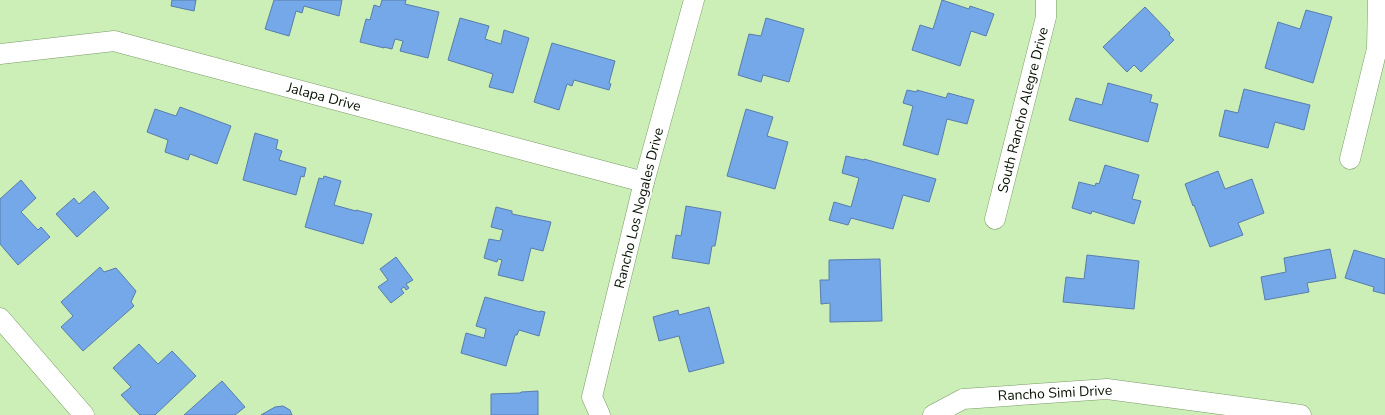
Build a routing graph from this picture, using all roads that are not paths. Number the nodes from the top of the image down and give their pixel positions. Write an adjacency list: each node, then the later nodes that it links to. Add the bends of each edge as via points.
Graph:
1 (694, 0): 6 (street, Rancho Los Nogales Drive)
2 (1046, 0): 7 (street, South Rancho Alegre Drive, via 1046,18)
3 (1378, 0): 5 (street, via 1377,50)
4 (0, 54): 6 (street, Jalapa Drive, via 114,41)
5 (1350, 159)
6 (644, 182): 10 (street, Rancho Los Nogales Drive, via 592,397)
7 (994, 219)
8 (0, 318): 9 (street)
9 (84, 415)
10 (600, 415)
11 (933, 415): 12 (street, Rancho Simi Drive, via 963,399 1107,389)
12 (1301, 415)

